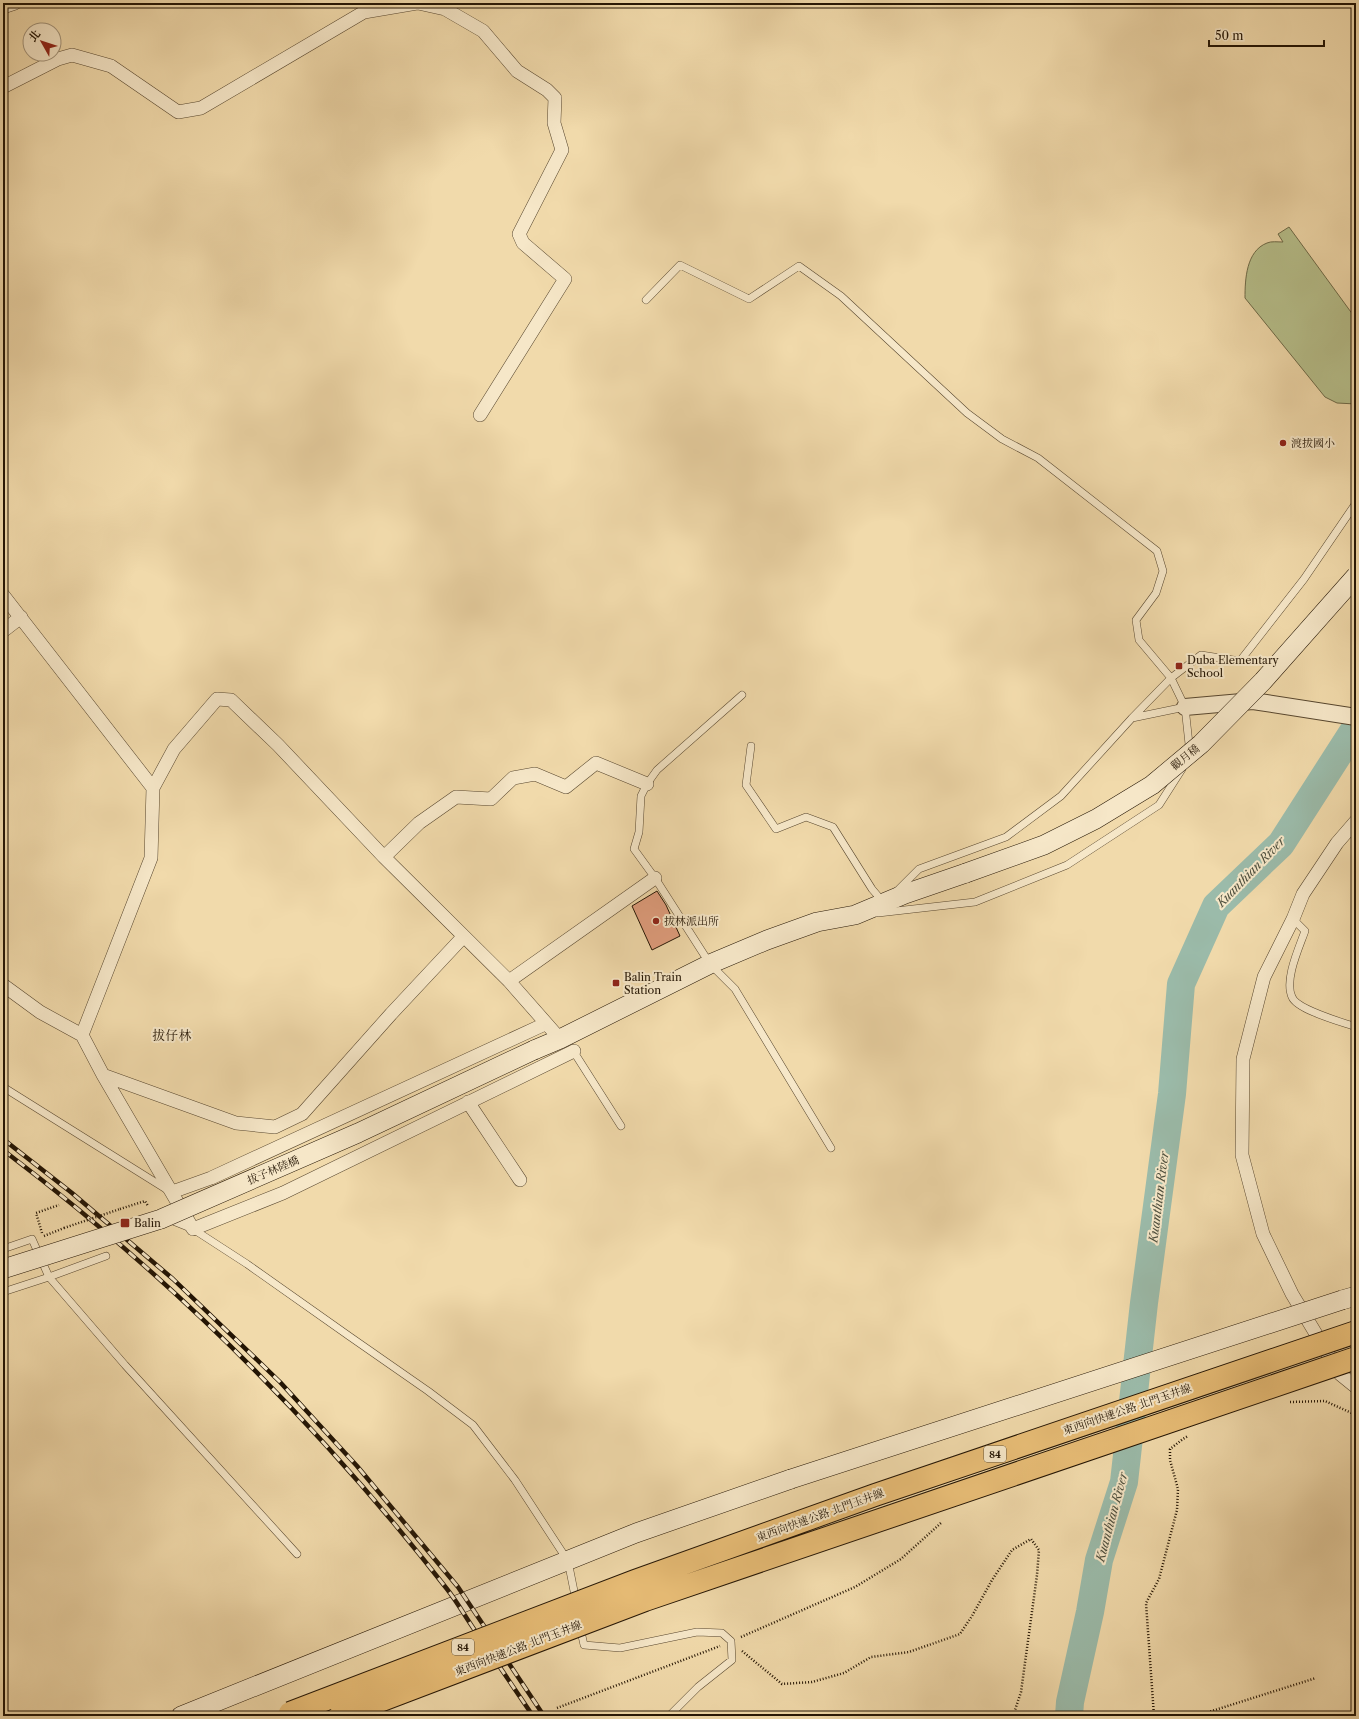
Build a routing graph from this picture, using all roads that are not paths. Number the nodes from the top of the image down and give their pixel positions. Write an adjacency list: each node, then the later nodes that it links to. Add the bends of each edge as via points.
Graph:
1 (14, 3): 3 (street)
2 (417, 3): 4 (street, via 364,12 201,108 178,112 111,66 72,55 58,59); 6 (street, via 445,9 483,31 517,71 555,98 554,123 562,150 519,234 523,242 565,279)
3 (3, 7)
4 (3, 87)
5 (646, 300): 12 (lane, via 680,265 748,299 799,266 841,296 967,413 1002,439 1038,458 1157,552 1163,571 1156,594 1136,620 1139,640)
6 (480, 415)
7 (1356, 503): 12 (lane, via 1304,579 1240,661 1201,655)
8 (1356, 576): 23 (main road, 觀月穚, bridge, via 1253,692 1201,744 1152,785 1096,819 1044,845)
9 (3, 595): 10 (street)
10 (21, 617): 11 (street); 19 (street)
11 (3, 631)
12 (1171, 678): 14 (lane); 16 (lane)
13 (742, 695): 18 (lane, via 657,770)
14 (1185, 707): 15 (street, via 1253,701); 16 (lane); 24 (lane, via 1189,744 1182,769 1159,805 1067,865 975,902)
15 (1356, 717)
16 (1132, 718): 23 (lane, via 1061,796 1006,837 919,869)
17 (751, 746): 23 (lane, via 746,785 776,829 806,817 833,827 872,889)
18 (647, 784): 21 (street, via 596,763 566,786 535,774 513,778 491,799 456,797 419,823); 22 (lane, via 641,796 639,832 634,849)
19 (153, 788): 21 (street, via 174,749 217,699 231,700 278,745); 32 (street, via 150,858)
20 (1356, 820): 25 (street, via 1337,843 1303,894)
21 (384, 857): 26 (street)
22 (655, 878): 27 (lane); 28 (street)
23 (885, 903): 24 (main road, 觀月穚)
24 (855, 915): 27 (main road, 觀月穚, via 817,922)
25 (1293, 919): 31 (lane, via 1305,931 1289,981 1292,999 1320,1015); 52 (street, via 1264,977 1243,1059 1242,1155 1263,1234 1289,1288 1340,1374)
26 (463, 937): 28 (street); 35 (street, via 302,1114 275,1127 236,1124)
27 (710, 964): 33 (main road, 拔子林陸橋); 39 (lane, via 734,989)
28 (509, 982): 30 (street)
29 (3, 985): 32 (street, via 40,1012)
30 (545, 1024): 33 (street); 41 (street, via 218,1175)
31 (1356, 1027)
32 (82, 1035): 35 (street)
33 (560, 1039): 34 (lane); 46 (main road, 拔子林陸橋, bridge, via 358,1133 161,1218)
34 (574, 1051): 37 (street); 38 (lane)
35 (103, 1075): 41 (street)
36 (3, 1087): 41 (lane)
37 (468, 1102): 40 (street); 43 (street, via 283,1193)
38 (621, 1126)
39 (831, 1148)
40 (520, 1180)
41 (172, 1192): 43 (street)
42 (152, 1212): 43 (lane)
43 (193, 1229): 54 (lane, via 247,1264 473,1425 515,1480)
44 (3, 1249): 47 (lane, via 32,1239)
45 (106, 1256): 47 (lane)
46 (3, 1270)
47 (49, 1277): 48 (lane); 53 (lane, via 125,1365)
48 (3, 1292)
49 (1349, 1298): 54 (main road, bridge, via 791,1479 636,1533)
50 (1356, 1332): 55 (highway, 東西向快速公路 北門玉井線 / 84, bridge, via 874,1495 636,1581)
51 (1356, 1358): 57 (highway, 東西向快速公路 北門玉井線 / 84, bridge, via 660,1595)
52 (1356, 1387)
53 (297, 1554)
54 (568, 1561): 56 (main road); 58 (lane, via 584,1645 620,1648 697,1632 722,1633 731,1641 732,1660 698,1687)
55 (290, 1712)
56 (181, 1716)
57 (340, 1716)
58 (669, 1716)

